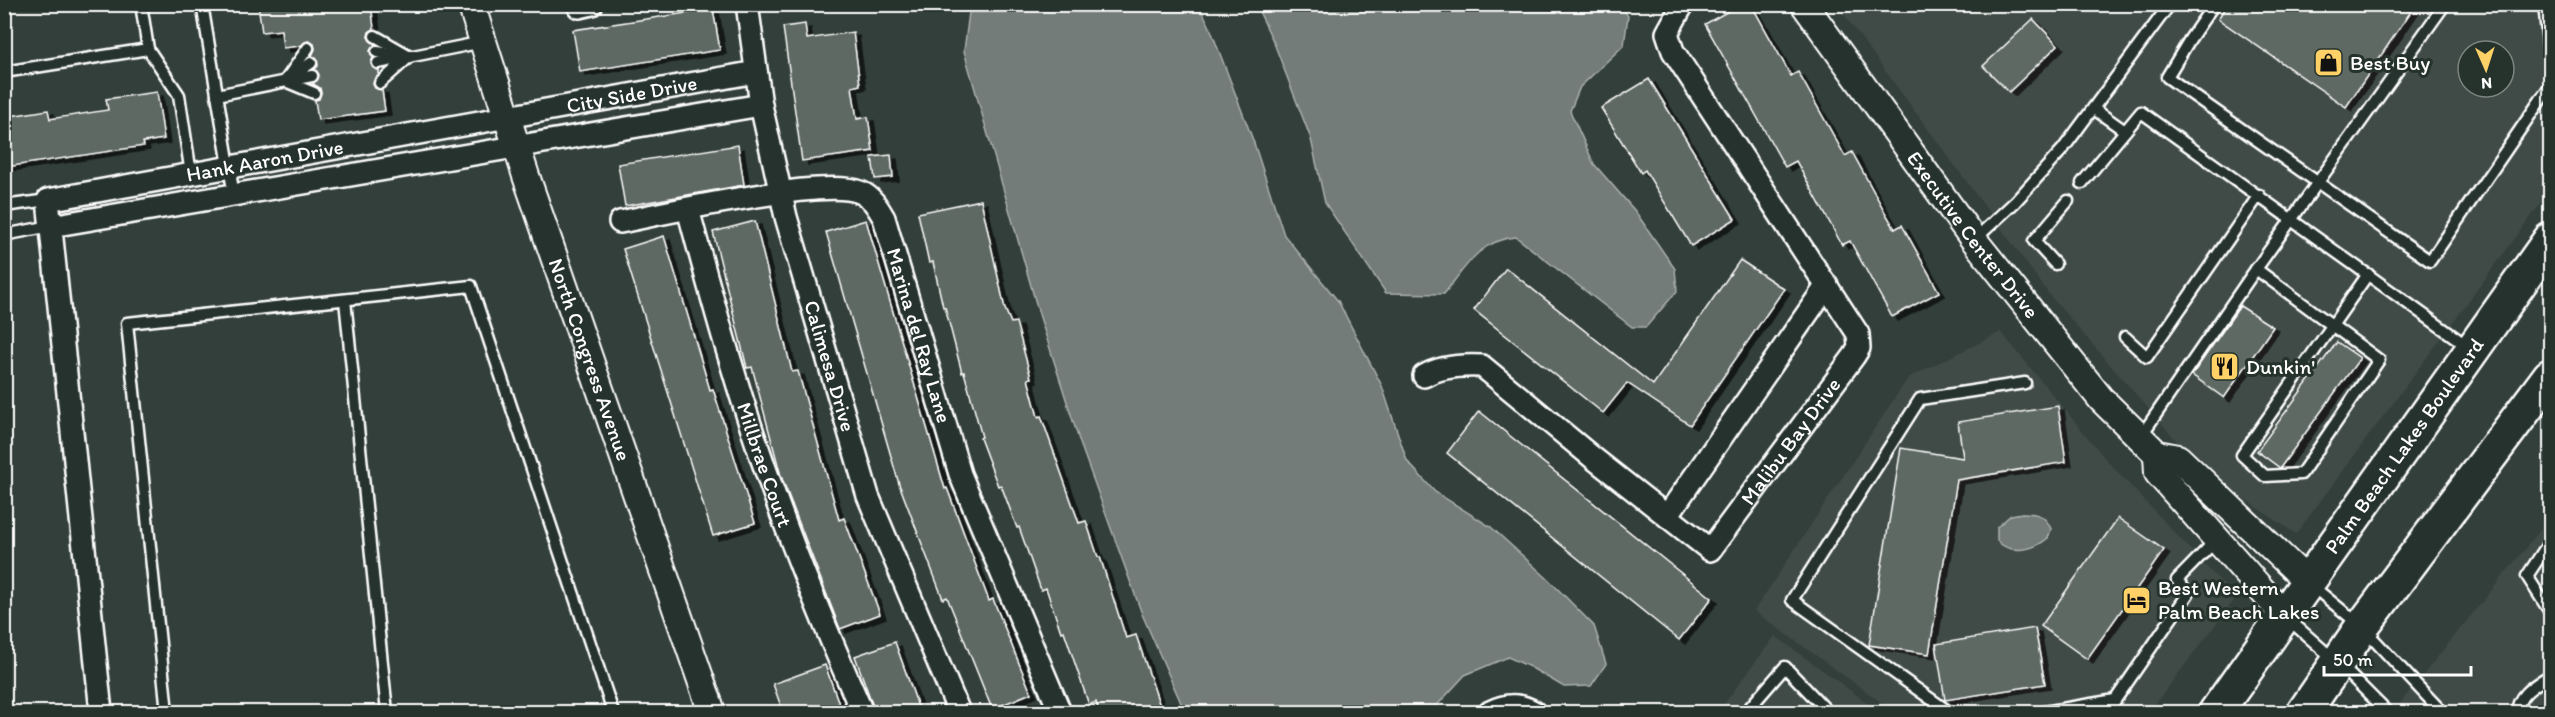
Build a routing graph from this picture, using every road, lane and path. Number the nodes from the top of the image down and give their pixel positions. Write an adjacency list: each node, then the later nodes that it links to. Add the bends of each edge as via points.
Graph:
1 (141, 4): 14 (lane)
2 (202, 4): 27 (lane)
3 (471, 4): 12 (street, North Congress Avenue)
4 (747, 4): 20 (street, Calimesa Drive)
5 (1683, 4): 56 (street, Malibu Bay Drive, via 1667,33 1673,51)
6 (1804, 4): 51 (street, Executive Center Drive)
7 (2170, 4): 30 (lane)
8 (2214, 4): 39 (lane, via 2167,77)
9 (2445, 4): 39 (lane)
10 (2544, 4): 17 (lane)
11 (375, 36): 15 (lane)
12 (483, 42): 15 (lane); 32 (street, North Congress Avenue)
13 (308, 48): 22 (lane)
14 (148, 49): 19 (lane); 37 (lane, via 179,95)
15 (410, 56): 16 (lane); 24 (lane)
16 (378, 57)
17 (2550, 62)
18 (311, 63): 22 (lane)
19 (4, 72)
20 (756, 72): 23 (street, City Side Drive); 29 (street, Calimesa Drive)
21 (312, 76): 22 (lane)
22 (285, 81): 26 (lane); 27 (lane)
23 (704, 81): 28 (street, City Side Drive); 31 (street)
24 (380, 82)
25 (2550, 86): 39 (lane, via 2430,261)
26 (314, 93)
27 (218, 95): 36 (lane)
28 (623, 96): 32 (street, City Side Drive); 33 (street)
29 (761, 105): 31 (street, City Side Drive); 40 (street, Calimesa Drive)
30 (2094, 109): 34 (lane); 51 (lane, via 2015,202)
31 (710, 114): 33 (street, City Side Drive)
32 (507, 116): 35 (street, North Congress Avenue); 36 (street, Hank Aaron Drive)
33 (630, 128): 35 (street, City Side Drive)
34 (2125, 131): 38 (lane); 41 (lane, via 2141,112)
35 (517, 147): 42 (street, Hank Aaron Drive); 79 (street, North Congress Avenue)
36 (231, 167): 37 (street, Hank Aaron Drive); 42 (lane)
37 (191, 174): 43 (street, Hank Aaron Drive)
38 (2082, 183)
39 (2317, 183): 47 (lane)
40 (780, 193): 46 (street, Marina del Ray Lane); 81 (street, Calimesa Drive, via 868,496); 82 (street, Marina del Ray Lane, via 858,190 872,198 884,218 960,474)
41 (2259, 195): 47 (lane); 59 (lane, via 2146,357)
42 (234, 196): 49 (street, Hank Aaron Drive)
43 (48, 200): 45 (lane); 49 (street)
44 (2068, 201): 53 (lane, via 2034,242)
45 (4, 206)
46 (688, 208): 48 (street, Marina del Ray Lane); 80 (street, Millbrae Court, via 719,326 771,487)
47 (2292, 218): 54 (lane); 55 (lane)
48 (620, 222)
49 (51, 226): 50 (lane); 75 (street)
50 (4, 235)
51 (1974, 240): 64 (street, Executive Center Drive, via 2101,399)
52 (2550, 240): 60 (main road, Palm Beach Lakes Boulevard)
53 (2055, 264)
54 (2256, 269): 58 (lane); 64 (lane)
55 (2368, 274): 58 (lane); 60 (lane)
56 (1827, 285): 65 (street); 65 (street, Malibu Bay Drive, via 1858,334 1859,348 1710,550)
57 (345, 300): 76 (lane, via 127,323); 77 (lane); 78 (lane, via 471,286)
58 (2333, 325): 58 (lane, via 2242,455 2265,476 2301,474 2379,360)
59 (2125, 338)
60 (2473, 350): 68 (main road, Palm Beach Lakes Boulevard)
61 (1424, 376): 65 (street, Malibu Bay Drive, via 1433,370 1482,366)
62 (2550, 376): 71 (main road)
63 (2025, 383): 87 (lane, via 1920,399 1792,600)
64 (2149, 445): 66 (street, via 2158,473); 68 (street, Executive Center Drive, via 2178,458)
65 (1667, 516)
66 (2217, 539): 70 (street); 74 (lane, via 2177,580 2188,594)
67 (2550, 540): 69 (lane, via 2528,576)
68 (2308, 582): 70 (main road, Palm Beach Lakes Boulevard); 71 (lane)
69 (2550, 612)
70 (2284, 615): 72 (lane); 90 (main road, Palm Beach Lakes Boulevard)
71 (2362, 627): 72 (main road); 93 (lane)
72 (2339, 664): 91 (main road); 92 (lane)
73 (2550, 675): 94 (lane, via 2525,693)
74 (2115, 700): 88 (lane); 89 (lane)
75 (101, 712)
76 (167, 712)
77 (387, 712)
78 (614, 712)
79 (712, 712)
80 (862, 712)
81 (959, 712)
82 (1060, 712)
83 (1490, 712): 84 (street, via 1511,705)
84 (1534, 712)
85 (1746, 712): 86 (lane, via 1785,667)
86 (1828, 712)
87 (1949, 712)
88 (2044, 712)
89 (2107, 712)
90 (2216, 712)
91 (2304, 712)
92 (2387, 712)
93 (2442, 712)
94 (2517, 712)

